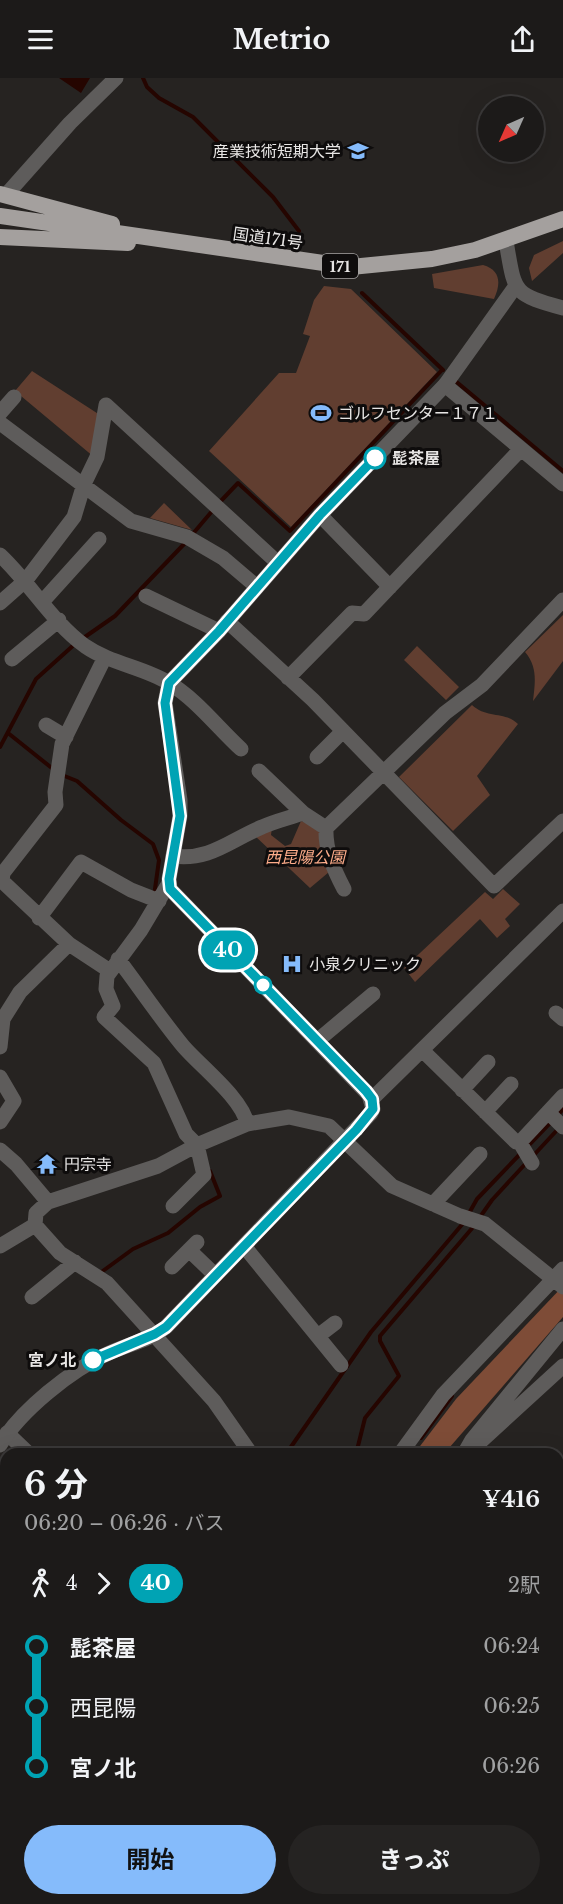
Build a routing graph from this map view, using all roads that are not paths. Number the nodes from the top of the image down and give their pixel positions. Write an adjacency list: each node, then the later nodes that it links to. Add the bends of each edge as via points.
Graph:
1 (116, 78): 2 (street)
2 (3, 195): 7 (highway)
3 (0, 216): 7 (highway, 国道171号 / 171)
4 (563, 219): 6 (highway, 国道171号 / 171)
5 (0, 237): 7 (highway, via 105,244)
6 (506, 241): 7 (highway, 国道171号 / 171, via 432,259 351,267); 8 (street)
7 (174, 242)
8 (515, 287): 9 (street, via 528,298); 10 (street)
9 (563, 308)
10 (445, 385): 14 (street); 17 (street)
11 (14, 397): 12 (street)
12 (0, 412)
13 (0, 423): 15 (street)
14 (521, 449): 16 (street); 23 (street)
15 (84, 484): 20 (street, via 97,457 106,405); 21 (street, via 74,517); 22 (street, via 131,521 187,537 223,558)
16 (563, 484)
17 (320, 515): 20 (street); 23 (street)
18 (99, 539): 26 (street)
19 (0, 555): 21 (street)
20 (278, 563): 22 (street)
21 (26, 580): 26 (street); 27 (street)
22 (256, 586): 29 (street)
23 (390, 587): 32 (street, via 364,614 352,613)
24 (146, 596): 29 (street)
25 (563, 600): 40 (street, via 482,685 445,713)
26 (43, 601): 28 (street)
27 (0, 603)
28 (59, 620): 30 (street, via 85,645); 31 (street)
29 (223, 626): 32 (street); 33 (street)
30 (105, 657): 33 (street); 36 (street)
31 (12, 659)
32 (288, 678): 35 (street)
33 (169, 683): 37 (street, via 223,737); 44 (street, via 165,703 180,809)
34 (46, 724): 36 (street)
35 (343, 731): 38 (street); 40 (street)
36 (66, 737): 49 (street, via 59,763 56,805 3,873 2,880)
37 (241, 749)
38 (317, 757)
39 (259, 771): 41 (street)
40 (384, 772): 42 (street, via 494,886); 43 (street)
41 (303, 813): 43 (street); 44 (street, via 262,827 211,852 191,858)
42 (563, 821)
43 (326, 828): 46 (street, via 335,871)
44 (173, 856): 45 (street)
45 (169, 883): 47 (street); 53 (street, via 175,896)
46 (344, 889)
47 (159, 901): 49 (street, via 81,862); 51 (street)
48 (563, 911): 55 (street)
49 (39, 918): 50 (street)
50 (69, 944): 51 (street); 54 (street, via 20,992 3,1019)
51 (114, 965): 65 (street, via 236,1104); 69 (street, via 106,989 113,1006 104,1017 154,1063 186,1134)
52 (373, 994): 53 (street)
53 (317, 1041): 61 (street)
54 (0, 1047)
55 (422, 1050): 59 (street); 61 (street)
56 (488, 1062): 59 (street)
57 (0, 1077): 64 (street, via 14,1101)
58 (511, 1084): 62 (street)
59 (462, 1090): 62 (street)
60 (563, 1096): 63 (street)
61 (372, 1099): 67 (street, via 371,1113)
62 (485, 1112): 68 (street)
63 (549, 1114): 66 (street); 68 (street)
64 (0, 1122)
65 (247, 1124): 67 (street, via 289,1118 329,1126); 69 (street)
66 (563, 1127)
67 (345, 1141): 74 (street, via 392,1186); 78 (street)
68 (519, 1141): 72 (street)
69 (197, 1145): 73 (street, via 158,1166); 75 (street, via 204,1175)
70 (0, 1150): 73 (street)
71 (480, 1154): 74 (street)
72 (532, 1163)
73 (48, 1202): 76 (street, via 36,1213)
74 (433, 1204): 82 (street, via 485,1224)
75 (173, 1206)
76 (35, 1225): 77 (street); 79 (street, via 60,1253)
77 (0, 1246)
78 (244, 1246): 81 (street); 87 (street)
79 (75, 1262): 83 (street); 86 (street, via 107,1283)
80 (172, 1267): 81 (street, via 193,1246)
81 (215, 1275): 86 (street)
82 (558, 1278): 93 (street, via 443,1395)
83 (32, 1297)
84 (335, 1323): 87 (street)
85 (563, 1329): 94 (street)
86 (155, 1334): 90 (street, via 93,1360 74,1373); 92 (street, via 214,1401)
87 (318, 1336): 88 (street)
88 (341, 1365)
89 (563, 1366): 95 (street)
90 (3, 1439): 91 (street)
91 (19, 1448)
92 (247, 1448)
93 (404, 1448)
94 (469, 1448)
95 (473, 1448)

